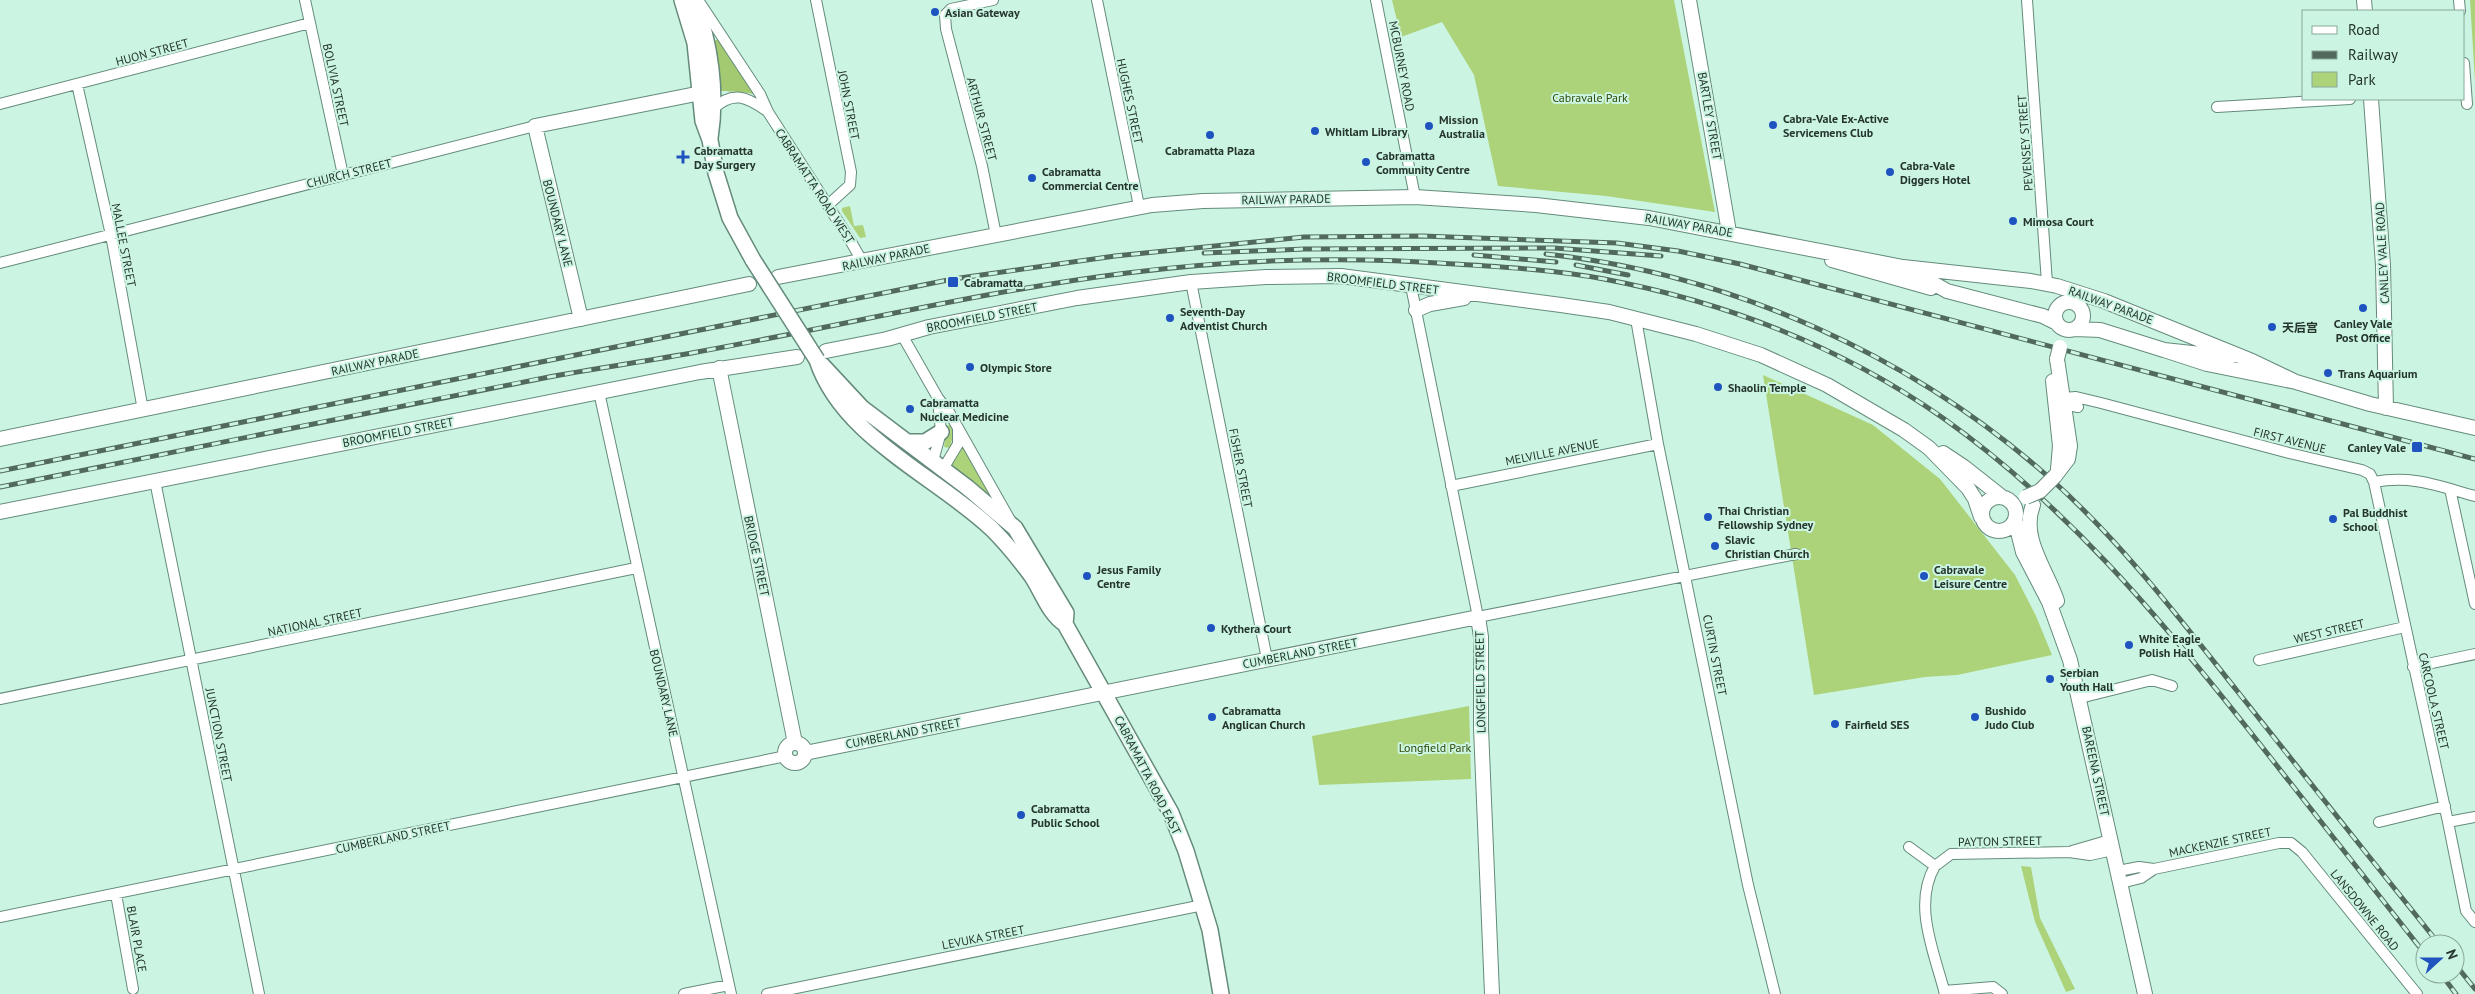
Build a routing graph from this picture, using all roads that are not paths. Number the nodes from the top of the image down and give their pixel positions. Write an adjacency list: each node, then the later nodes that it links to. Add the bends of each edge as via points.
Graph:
1 (305, 0): 11 (street, BOLIVIA STREET)
2 (682, 0): 14 (main road, via 695,43)
3 (693, 0): 20 (main road, via 703,29)
4 (698, 0): 21 (street, CABRAMATTA ROAD WEST, via 760,94)
5 (816, 0): 26 (street, JOHN STREET, via 850,172 850,185)
6 (992, 0): 29 (street, ARTHUR STREET, via 947,11 946,29 982,166)
7 (1097, 0): 27 (street, HUGHES STREET)
8 (1376, 0): 25 (street, MCBURNEY ROAD)
9 (1689, 0): 28 (main road, BARTLEY STREET)
10 (2027, 0): 37 (street, PEVENSEY STREET)
11 (310, 23): 13 (street, HUON STREET); 24 (street, BOLIVIA STREET)
12 (2465, 77): 18 (street)
13 (77, 84): 17 (street, HUON STREET); 30 (street, MALLEE STREET)
14 (701, 93): 22 (main road, CHURCH STREET); 23 (main road, via 702,121)
15 (2333, 100): 19 (street)
16 (2371, 100): 68 (main road, CANLEY VALE ROAD, via 2383,265)
17 (0, 104)
18 (2467, 104)
19 (2217, 107)
20 (713, 108): 21 (street, CABRAMATTA ROAD WEST, via 725,99 740,97); 23 (main road)
21 (768, 112): 26 (street, CABRAMATTA ROAD WEST)
22 (535, 126): 24 (street, CHURCH STREET); 46 (main road, BOUNDARY LANE)
23 (710, 140): 56 (main road, CABRAMATTA ROAD EAST, bridge, via 722,196 734,225 753,260)
24 (342, 175): 30 (street, CHURCH STREET)
25 (1415, 197): 27 (main road, RAILWAY PARADE, via 1203,201); 28 (main road, RAILWAY PARADE, via 1555,207 1650,218)
26 (828, 205): 32 (street, CABRAMATTA ROAD WEST)
27 (1139, 206): 29 (main road, RAILWAY PARADE)
28 (1729, 232): 31 (main road, RAILWAY PARADE)
29 (996, 234): 32 (main road, RAILWAY PARADE)
30 (111, 235): 33 (street, CHURCH STREET); 69 (street, MALLEE STREET)
31 (1797, 246): 34 (main road, RAILWAY PARADE); 40 (main road, RAILWAY PARADE, via 1849,266)
32 (862, 261): 35 (main road, RAILWAY PARADE)
33 (0, 263)
34 (1903, 266): 37 (main road, RAILWAY PARADE); 40 (main road)
35 (778, 277)
36 (1191, 282): 39 (main road, BROOMFIELD STREET, via 1324,275); 52 (main road, BROOMFIELD STREET, via 1077,298); 102 (street, FISHER STREET)
37 (2047, 283): 49 (main road, RAILWAY PARADE, via 2086,294)
38 (750, 284): 46 (main road, RAILWAY PARADE)
39 (1411, 286): 41 (main road, BROOMFIELD STREET); 45 (street, LONGFIELD STREET)
40 (1947, 291): 44 (main road)
41 (1482, 296): 45 (main road, via 1438,302); 47 (main road, BROOMFIELD STREET, via 1610,312)
42 (2064, 303): 43 (main road); 44 (main road, via 2042,310); 48 (main road, via 2056,313)
43 (2080, 307): 50 (main road, via 2083,320); 51 (main road)
44 (2014, 309): 48 (main road)
45 (1416, 310): 82 (street, LONGFIELD STREET)
46 (581, 319): 69 (main road, RAILWAY PARADE)
47 (1636, 319): 75 (main road, BROOMFIELD STREET, via 1760,355 1827,385); 77 (street, CURTIN STREET)
48 (2058, 324): 50 (main road, via 2066,330); 54 (main road)
49 (2169, 327): 55 (main road); 58 (main road, RAILWAY PARADE)
50 (2074, 329): 51 (main road, via 2092,328); 54 (main road)
51 (2110, 334): 53 (main road)
52 (902, 335): 56 (main road, BROOMFIELD STREET); 64 (street, CABRAMATTA ROAD EAST)
53 (2164, 350): 55 (main road); 62 (main road, RAILWAY PARADE, via 2214,366)
54 (2059, 353): 60 (main road); 65 (main road)
55 (2211, 354): 58 (main road); 62 (main road, via 2228,364)
56 (822, 356): 61 (main road, CABRAMATTA ROAD EAST)
57 (797, 357): 59 (main road, BROOMFIELD STREET)
58 (2252, 361): 62 (main road, RAILWAY PARADE)
59 (719, 368): 63 (main road, BROOMFIELD STREET); 110 (main road, BRIDGE STREET)
60 (2054, 377): 65 (street); 70 (main road, via 2053,391)
61 (828, 378): 76 (main road, CABRAMATTA ROAD EAST); 79 (main road, CABRAMATTA ROAD EAST, via 844,408 863,428)
62 (2289, 381): 68 (main road, RAILWAY PARADE)
63 (598, 392): 80 (main road, BROOMFIELD STREET); 94 (street, BOUNDARY LANE)
64 (938, 398): 71 (street, CABRAMATTA ROAD EAST); 73 (street, CABRAMATTA ROAD EAST)
65 (2063, 398): 66 (street, FIRST AVENUE, via 2076,397); 67 (street, via 2068,404); 70 (main road, via 2060,403)
66 (2095, 402): 67 (street, via 2086,402); 81 (street, FIRST AVENUE, via 2362,470 2370,474)
67 (2078, 407): 70 (street, via 2070,411)
68 (2386, 408): 72 (main road, RAILWAY PARADE)
69 (143, 410): 74 (main road, RAILWAY PARADE)
70 (2062, 423): 85 (main road, bridge, via 2060,459 2054,476)
71 (957, 426): 78 (street, via 958,444); 90 (street, CABRAMATTA ROAD EAST)
72 (2475, 428)
73 (941, 432): 76 (main road, via 925,442); 78 (street, CABRAMATTA ROAD EAST)
74 (0, 439)
75 (1918, 439): 86 (main road, via 1964,467); 88 (main road, via 1940,457 1968,488)
76 (907, 442): 78 (main road, CABRAMATTA ROAD EAST)
77 (1658, 444): 82 (street, MELVILLE AVENUE); 95 (street, CURTIN STREET)
78 (938, 465): 79 (main road); 90 (main road, CABRAMATTA ROAD EAST)
79 (928, 479): 98 (main road, CABRAMATTA ROAD EAST, via 997,534 1031,576 1057,619)
80 (155, 481): 87 (main road, BROOMFIELD STREET); 103 (street, JUNCTION STREET)
81 (2374, 482): 83 (street, via 2407,478); 99 (street, CARCOOLA STREET)
82 (1451, 486): 97 (street, LONGFIELD STREET)
83 (2450, 489): 84 (street); 96 (street)
84 (2475, 496)
85 (2034, 497): 86 (main road); 89 (main road); 101 (main road, via 2029,520 2031,537 2056,599)
86 (2004, 498): 88 (main road, via 1988,500); 89 (main road, via 2014,506)
87 (0, 512)
88 (1981, 517): 91 (main road)
89 (2016, 518): 91 (main road, via 2005,531); 93 (main road, BAREENA STREET)
90 (1014, 528): 98 (main road, CABRAMATTA ROAD EAST, via 1066,613)
91 (1993, 531): 93 (main road, BAREENA STREET, via 2011,541)
92 (1796, 554): 95 (street, CUMBERLAND STREET)
93 (2025, 556): 101 (main road, BAREENA STREET, via 2049,602)
94 (636, 568): 103 (street, NATIONAL STREET); 113 (street, BOUNDARY LANE)
95 (1686, 575): 97 (street, CUMBERLAND STREET); 136 (street, CURTIN STREET, via 1748,885)
96 (2475, 604)
97 (1478, 617): 102 (main road, CUMBERLAND STREET); 135 (main road, LONGFIELD STREET)
98 (1065, 624): 107 (main road, CABRAMATTA ROAD EAST)
99 (2405, 627): 104 (street, WEST STREET); 105 (street, CARCOOLA STREET)
100 (2475, 654): 105 (street)
101 (2068, 655): 108 (main road, BAREENA STREET)
102 (1267, 659): 107 (main road, CUMBERLAND STREET)
103 (191, 660): 109 (street, NATIONAL STREET); 122 (street, JUNCTION STREET)
104 (2259, 660)
105 (2414, 667): 114 (street, CARCOOLA STREET)
106 (2172, 686): 108 (street, via 2152,680)
107 (1105, 692): 111 (main road, CUMBERLAND STREET); 125 (main road, CABRAMATTA ROAD EAST, via 1171,813)
108 (2080, 698): 119 (main road, BAREENA STREET)
109 (0, 699)
110 (795, 743): 111 (main road, via 803,747); 112 (main road, via 787,747)
111 (805, 753): 112 (main road, via 802,761 796,763)
112 (786, 756): 113 (street, CUMBERLAND STREET)
113 (684, 778): 122 (street, CUMBERLAND STREET); 129 (street, BOUNDARY LANE)
114 (2445, 806): 116 (street); 117 (street, CARCOOLA STREET)
115 (2475, 817): 117 (street)
116 (2379, 822)
117 (2448, 822): 127 (street, CARCOOLA STREET, via 2466,911)
118 (2291, 843): 123 (street, MACKENZIE STREET, via 2154,869 2139,868); 139 (street, LANSDOWNE ROAD, via 2302,852)
119 (2112, 845): 121 (street, PAYTON STREET, via 2069,852 1951,854); 123 (main road, BAREENA STREET)
120 (1909, 847): 121 (street)
121 (1935, 866): 130 (street, via 1928,878 1925,917)
122 (234, 870): 124 (street, CUMBERLAND STREET); 131 (street, JUNCTION STREET)
123 (2120, 877): 138 (main road, BAREENA STREET)
124 (116, 894): 126 (street, CUMBERLAND STREET); 128 (street, BLAIR PLACE)
125 (1203, 905): 133 (street, LEVUKA STREET); 134 (main road, CABRAMATTA ROAD EAST, via 1217,956)
126 (0, 917)
127 (2475, 922)
128 (133, 989)
129 (730, 989): 132 (street)
130 (1944, 993): 137 (street, via 1993,987)
131 (259, 994)
132 (684, 994)
133 (767, 994)
134 (1222, 994)
135 (1492, 994)
136 (1775, 994)
137 (2002, 994)
138 (2144, 994)
139 (2417, 994)

